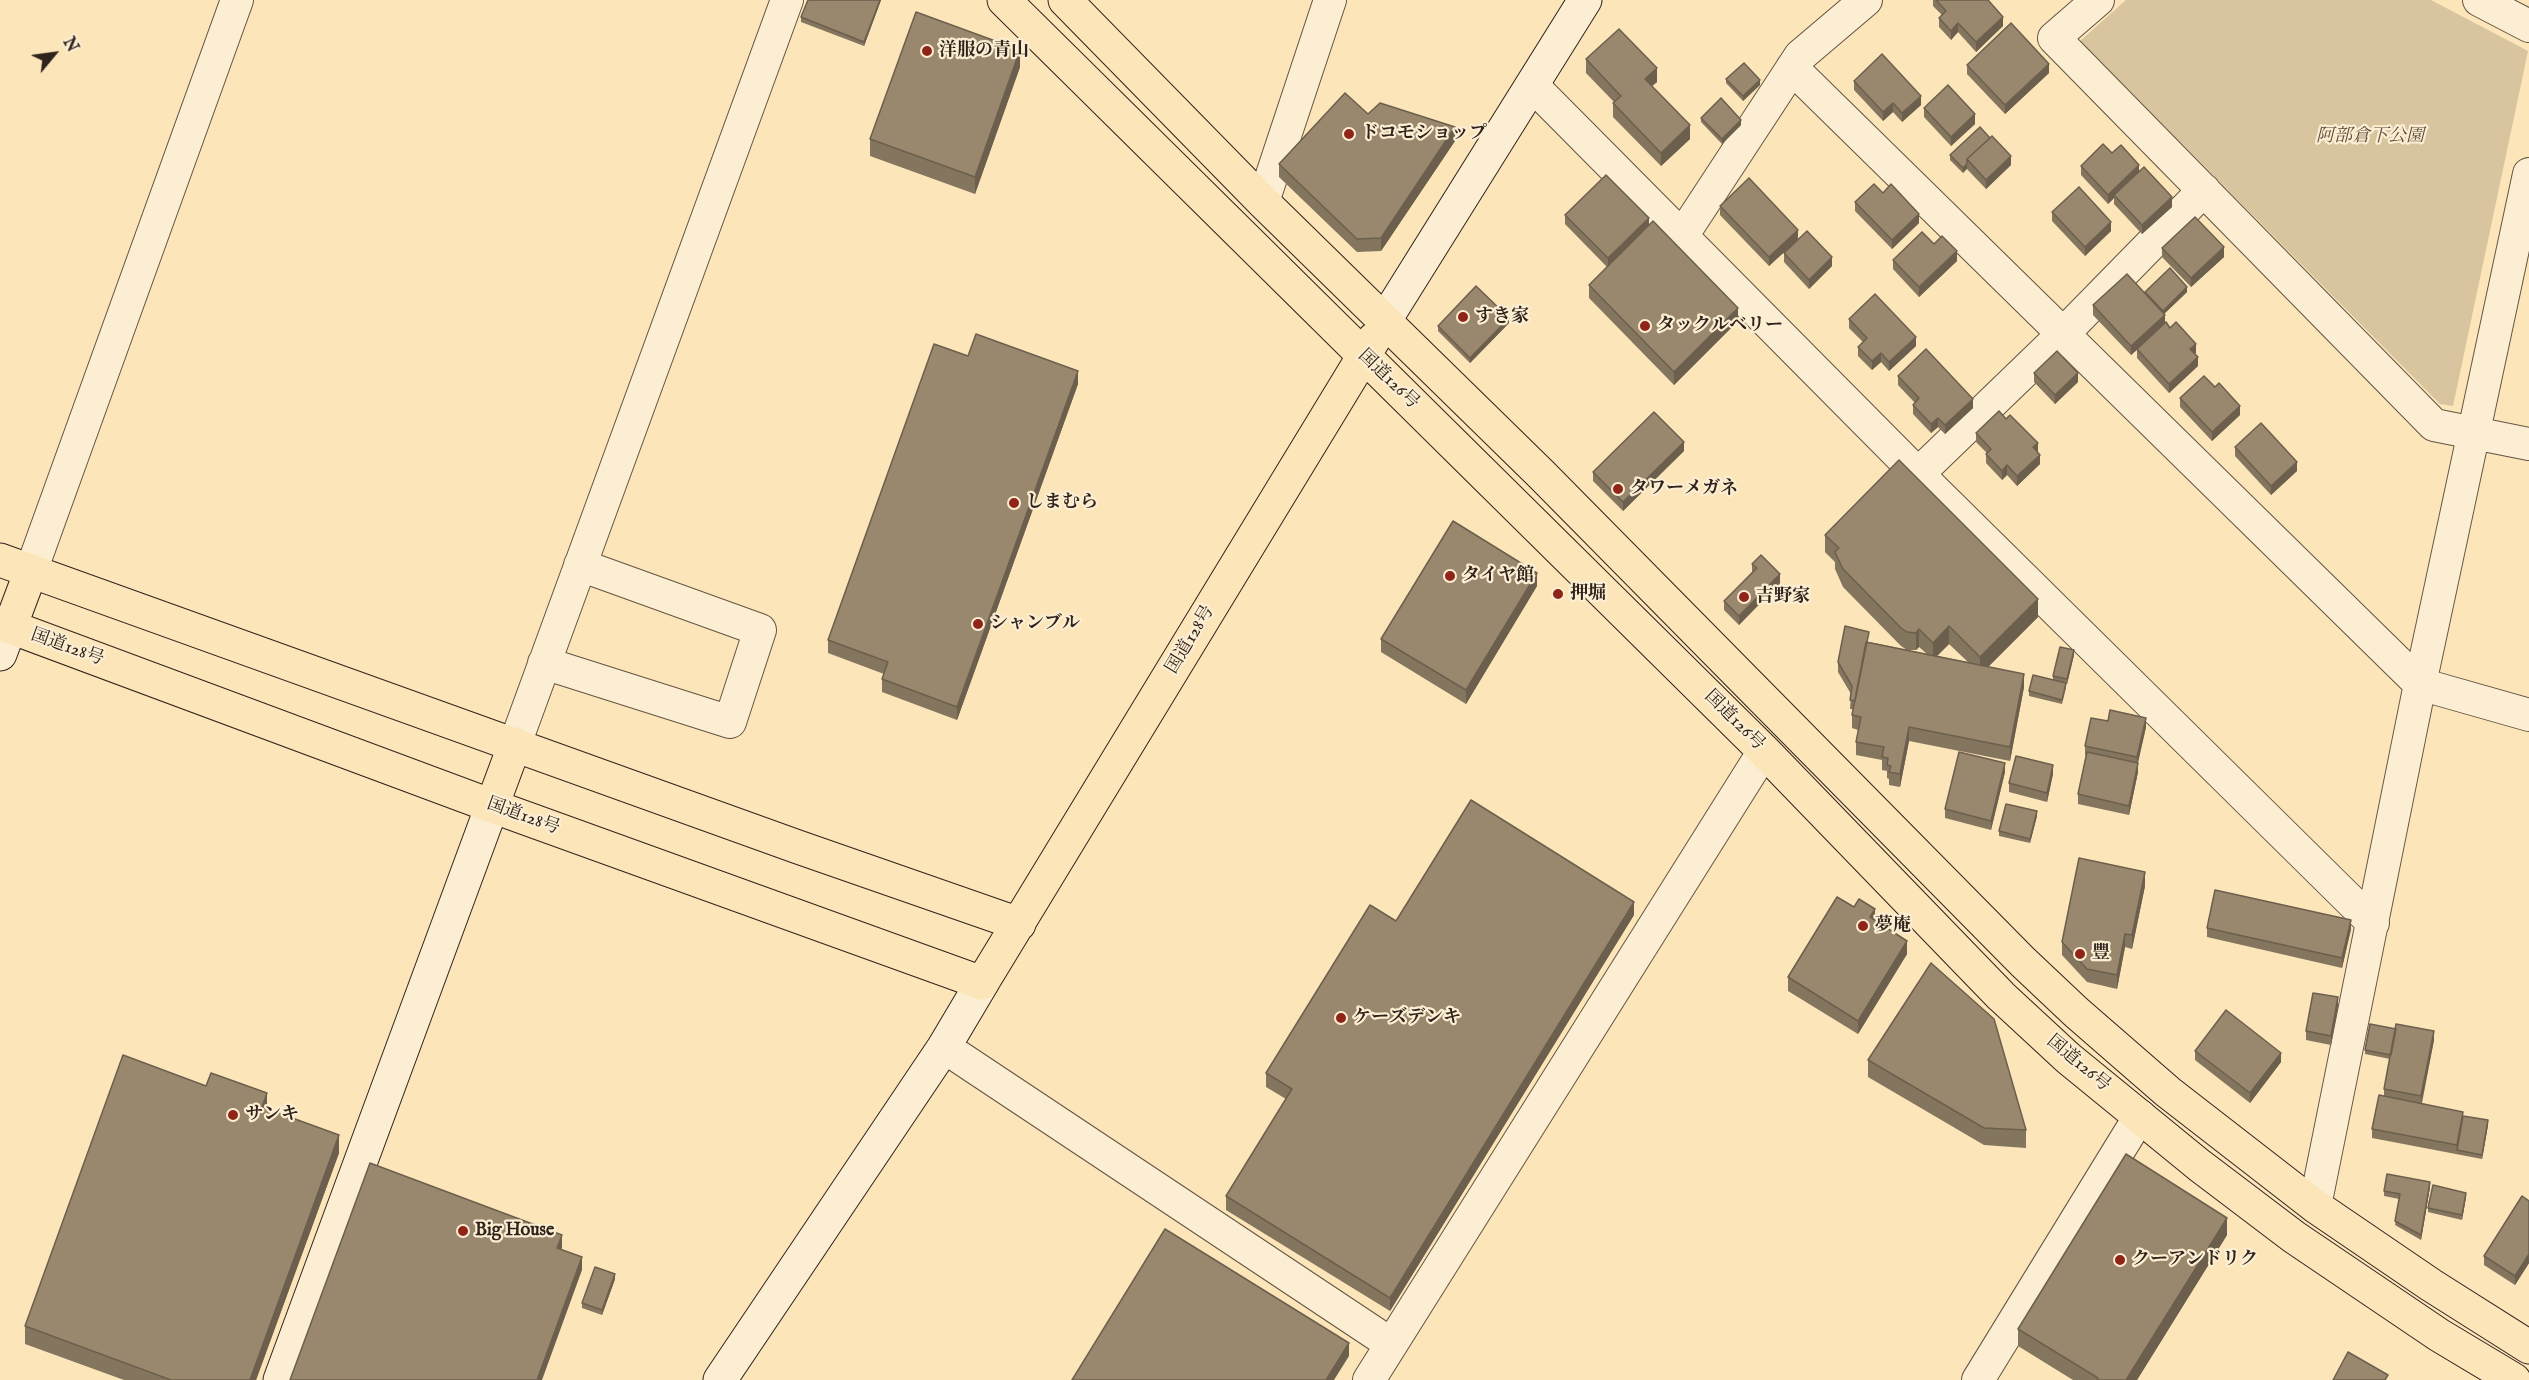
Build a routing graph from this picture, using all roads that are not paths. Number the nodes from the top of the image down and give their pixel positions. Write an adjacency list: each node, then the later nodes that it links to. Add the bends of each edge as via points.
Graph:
1 (237, 0): 25 (street)
2 (787, 0): 24 (street)
3 (1004, 0): 19 (highway, 国道126号)
4 (1065, 0): 15 (highway, 国道126号)
5 (1330, 0): 15 (street)
6 (1585, 0): 12 (street)
7 (1866, 0): 11 (street, via 1800,56)
8 (2098, 0): 14 (street, via 2054,38)
9 (2479, 0): 10 (street)
10 (2529, 26)
11 (1792, 68): 16 (street); 18 (street)
12 (1532, 85): 16 (street); 17 (street)
13 (2529, 174): 20 (street)
14 (2204, 190): 18 (street); 20 (street, via 2434,425)
15 (1263, 202): 17 (highway, 国道126号)
16 (1682, 236): 22 (street)
17 (1385, 320): 19 (highway, 国道128号); 38 (highway, 国道126号, via 2076,1012 2168,1092)
18 (2062, 335): 22 (street); 28 (street)
19 (1364, 357): 31 (highway, 国道126号); 34 (highway, 国道128号)
20 (2474, 432): 21 (street); 28 (street)
21 (2529, 444)
22 (1918, 474): 33 (street)
23 (0, 560): 25 (highway)
24 (580, 565): 27 (street); 27 (street, via 760,630 730,722)
25 (31, 571): 26 (highway); 30 (highway)
26 (3, 635): 32 (highway, 国道128号)
27 (544, 663): 30 (street)
28 (2420, 684): 29 (street); 33 (street)
29 (2529, 715)
30 (515, 744): 32 (highway); 34 (highway)
31 (1764, 751): 37 (highway, 国道126号, via 2001,996 2068,1058); 39 (street)
32 (492, 806): 35 (highway, 国道128号); 41 (street)
33 (2373, 922): 38 (street)
34 (1018, 924): 35 (highway, 国道128号)
35 (982, 984): 36 (street)
36 (944, 1047): 39 (street); 42 (street)
37 (2140, 1116): 44 (street); 45 (highway, 国道126号, via 2294,1237 2439,1335)
38 (2315, 1206): 40 (highway, 国道126号)
39 (1391, 1344): 43 (street)
40 (2529, 1347)
41 (280, 1380)
42 (720, 1380)
43 (1369, 1380)
44 (1978, 1380)
45 (2514, 1380)

